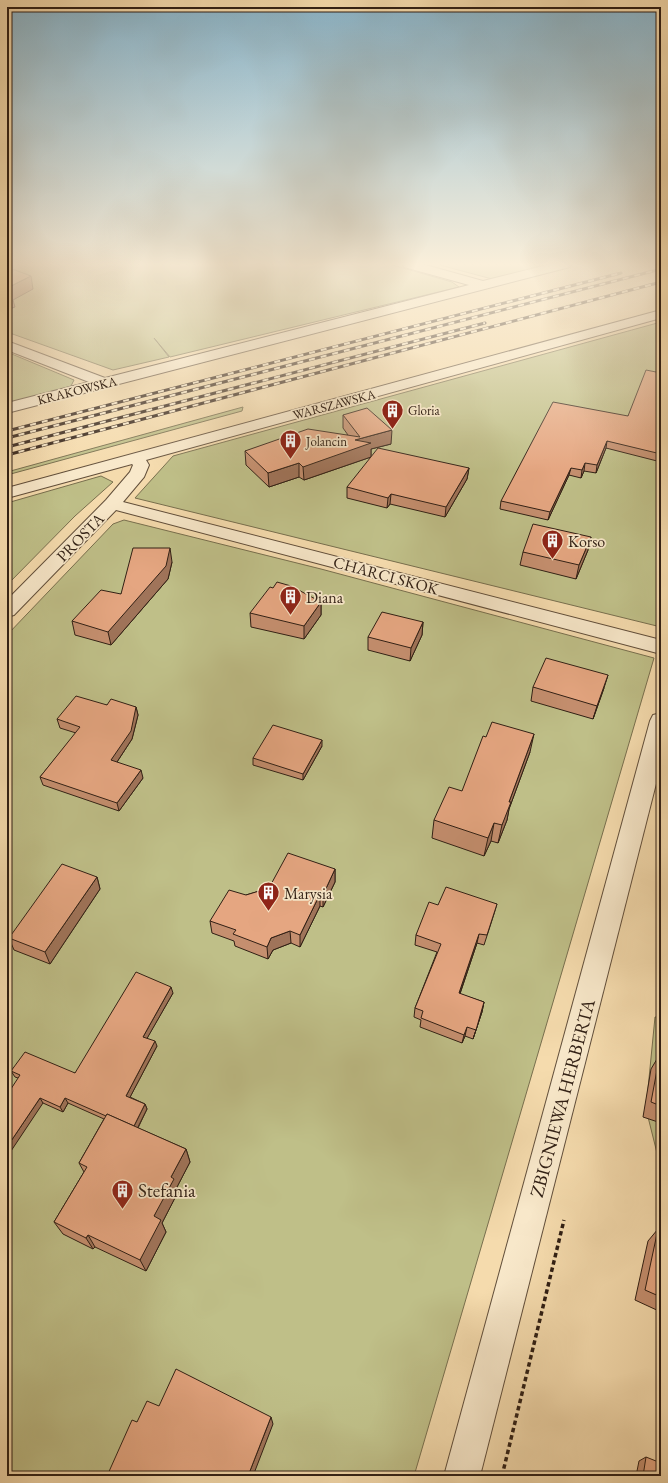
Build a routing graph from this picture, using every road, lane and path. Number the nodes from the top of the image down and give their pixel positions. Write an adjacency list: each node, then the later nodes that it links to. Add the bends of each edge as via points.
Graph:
1 (296, 333): 4 (street, KRAKOWSKA)
2 (591, 333): 6 (street, WARSZAWSKA)
3 (7, 345): 4 (street)
4 (104, 383): 5 (street, KRAKOWSKA)
5 (7, 408)
6 (136, 458): 7 (street, WARSZAWSKA); 8 (street, PROSTA, via 141,465 138,473)
7 (7, 493)
8 (112, 504): 9 (street, PROSTA); 10 (street, CHARCI SKOK)
9 (7, 611)
10 (661, 647)
11 (661, 721): 12 (street, ZBIGNIEWA HERBERTA)
12 (462, 1476)

